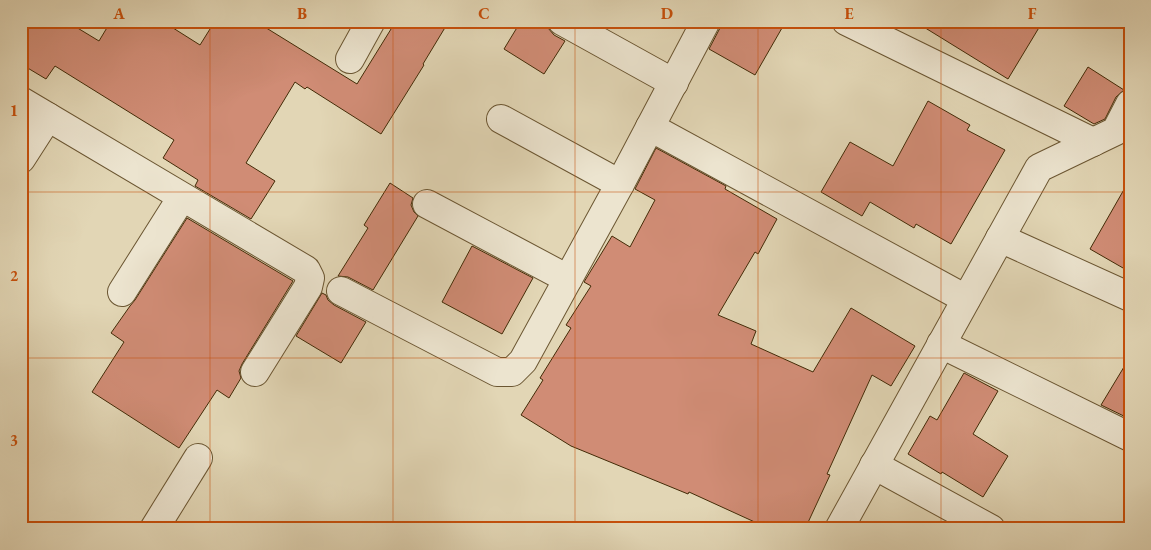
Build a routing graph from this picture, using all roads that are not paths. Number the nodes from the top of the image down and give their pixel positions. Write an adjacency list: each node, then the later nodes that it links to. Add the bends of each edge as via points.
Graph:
1 (371, 21): 5 (street)
2 (562, 21): 6 (street)
3 (706, 21): 6 (street)
4 (846, 21): 12 (street)
5 (350, 59)
6 (674, 83): 11 (street)
7 (21, 102): 9 (street)
8 (1130, 104): 12 (street)
9 (48, 117): 13 (street); 15 (street)
10 (501, 119): 14 (street)
11 (650, 127): 14 (street); 22 (street)
12 (1113, 137): 17 (street, via 1039,168)
13 (21, 159)
14 (620, 184): 18 (street)
15 (182, 197): 20 (street); 24 (street, via 306,270 310,278 308,287)
16 (427, 204): 18 (street)
17 (1000, 238): 21 (street); 22 (street)
18 (568, 279): 19 (street, via 523,361 512,372 497,372)
19 (342, 291)
20 (122, 292)
21 (1130, 297)
22 (966, 299): 23 (street)
23 (941, 344): 25 (street); 27 (street)
24 (255, 372)
25 (1130, 437)
26 (198, 458): 28 (street)
27 (874, 465): 29 (street); 30 (street)
28 (154, 529)
29 (839, 529)
30 (991, 529)

